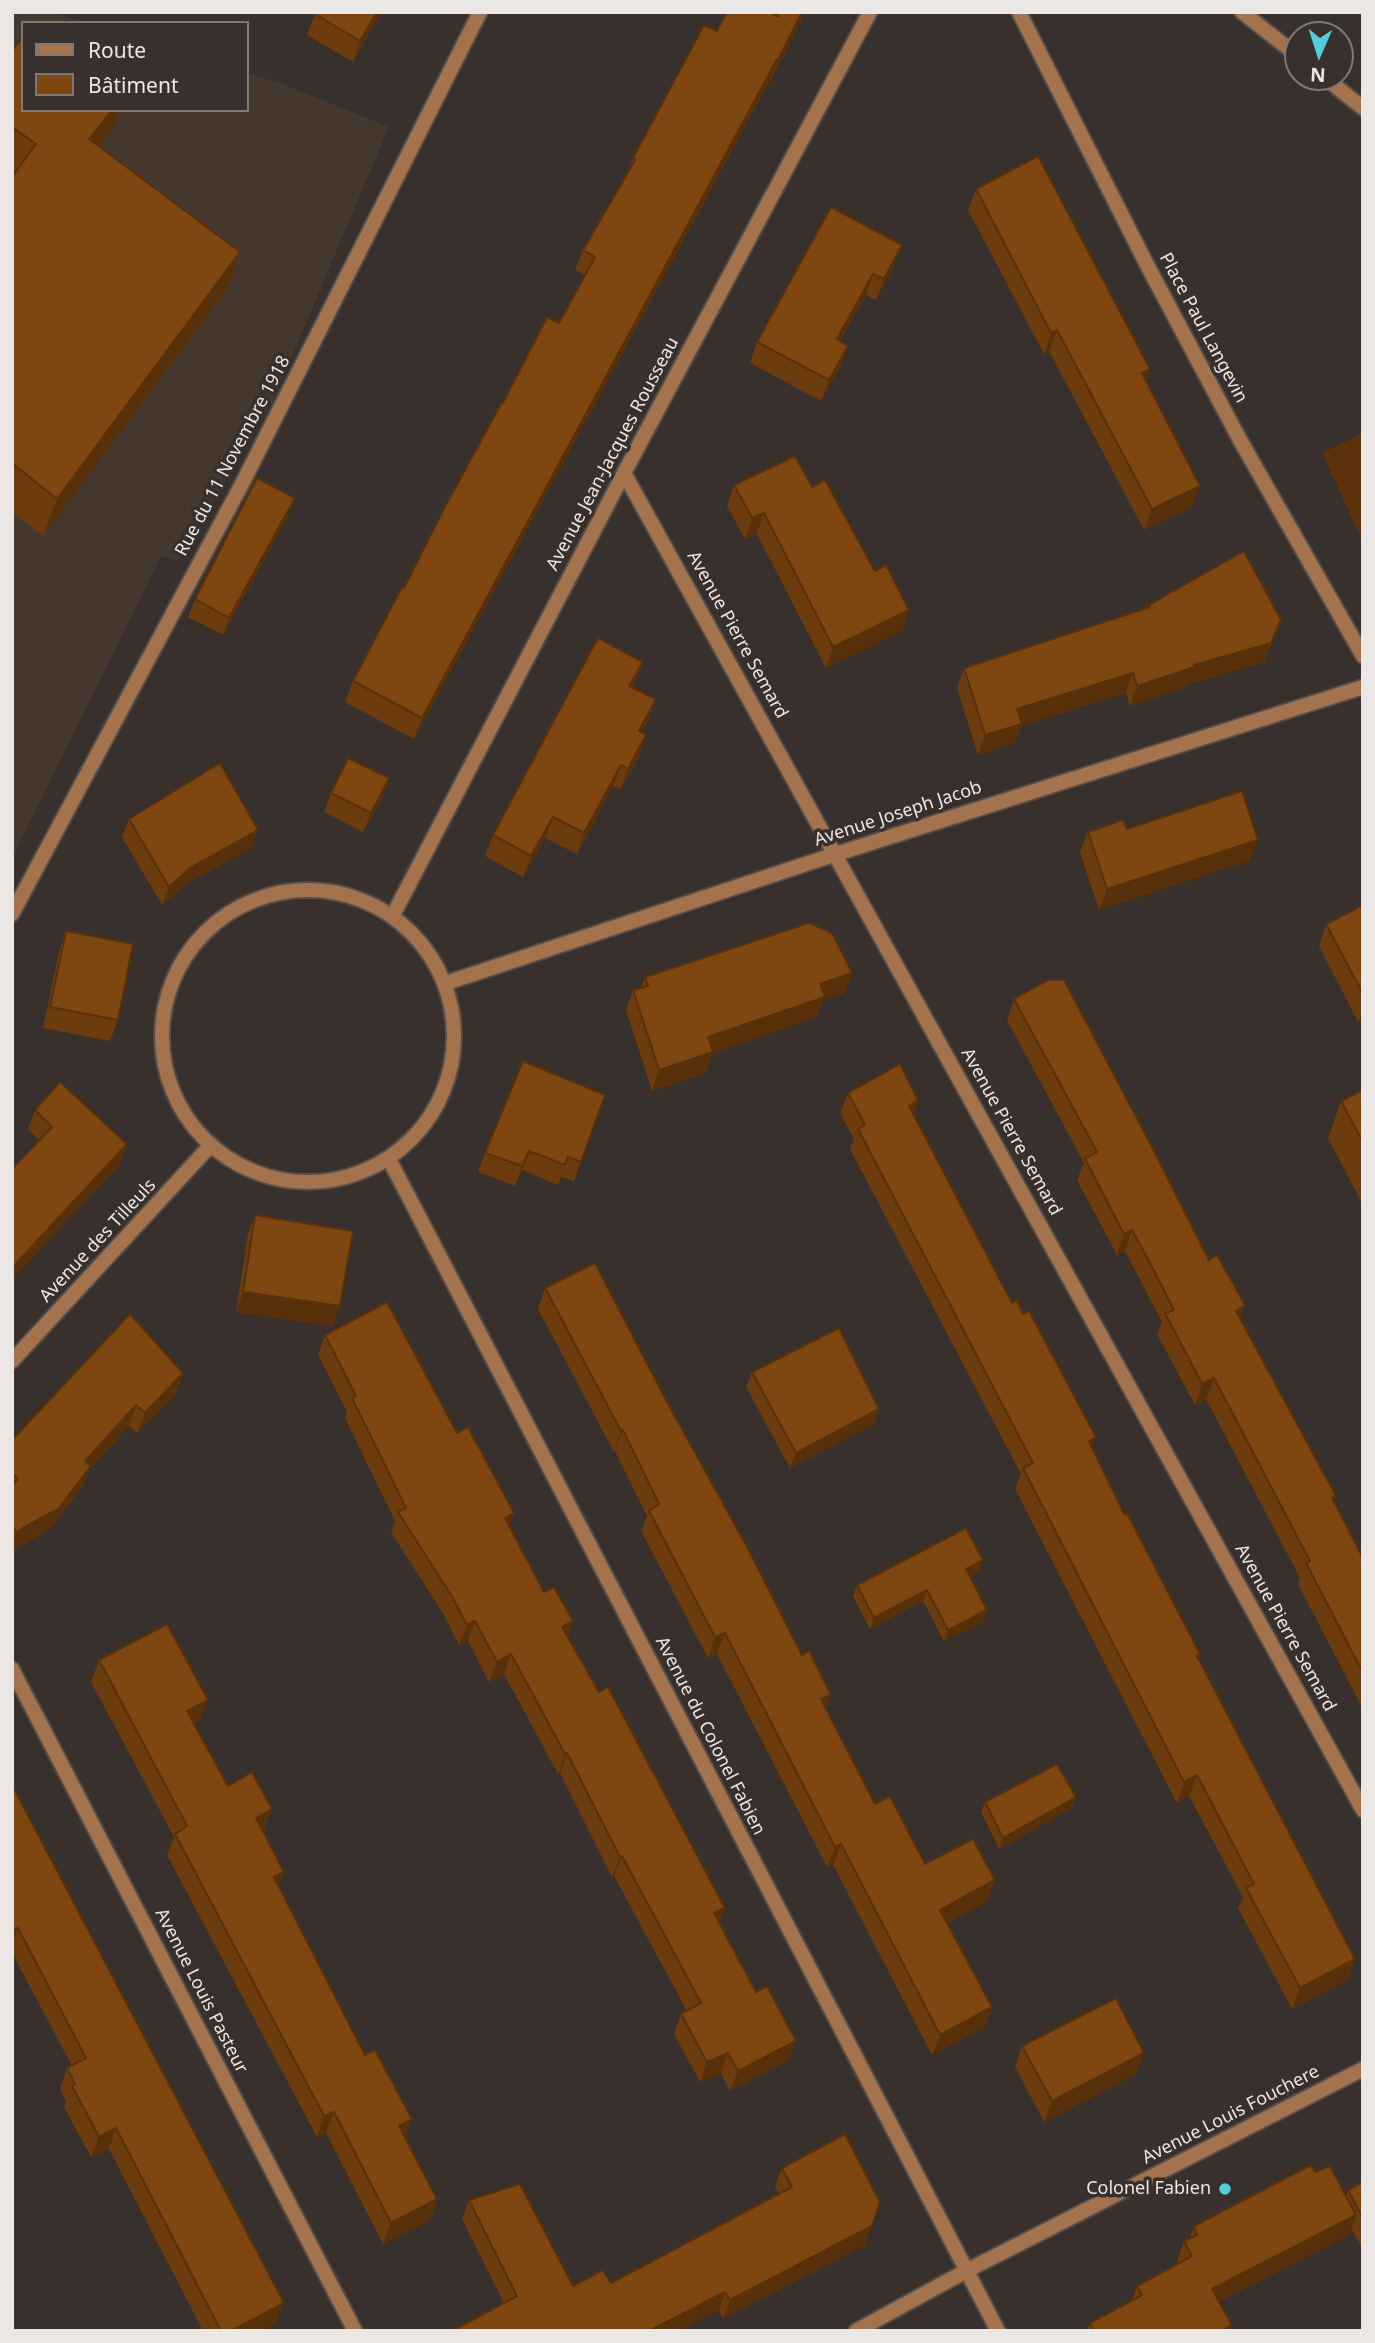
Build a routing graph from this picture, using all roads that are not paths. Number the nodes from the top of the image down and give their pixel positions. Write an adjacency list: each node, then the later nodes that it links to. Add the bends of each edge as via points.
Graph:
1 (481, 12): 12 (street, Rue du 11 Novembre 1918, via 243,482)
2 (870, 12): 8 (street, Avenue Jean-Jacques Rousseau)
3 (1019, 12): 9 (street, Place Paul Langevin, via 1248,456)
4 (1242, 12): 5 (street)
5 (1284, 46)
6 (1342, 91): 7 (street)
7 (1363, 108)
8 (624, 473): 11 (street, Avenue Pierre Semard); 13 (street, Avenue Jean-Jacques Rousseau)
9 (1363, 656)
10 (1363, 687): 11 (street, Avenue Joseph Jacob)
11 (836, 854): 14 (street, Avenue Joseph Jacob); 19 (street, Avenue Pierre Semard)
12 (12, 914)
13 (393, 915): 14 (street, via 425,945); 15 (street, via 348,895 300,889 251,901 210,927 179,966 163,1012 163,1061 179,1107)
14 (446, 983): 16 (street, via 456,1032 449,1082 426,1125)
15 (210, 1146): 16 (street, via 251,1171 297,1183 345,1179); 17 (street, Avenue des Tilleuls)
16 (389, 1159): 21 (street, Avenue du Colonel Fabien)
17 (12, 1361)
18 (12, 1669): 22 (street, Avenue Louis Pasteur)
19 (1363, 1810)
20 (1363, 2069): 21 (street, Avenue Louis Fouchere)
21 (966, 2271): 23 (street, Avenue Louis Fouchere); 24 (street, Avenue du Colonel Fabien)
22 (355, 2331)
23 (856, 2331)
24 (998, 2331)

